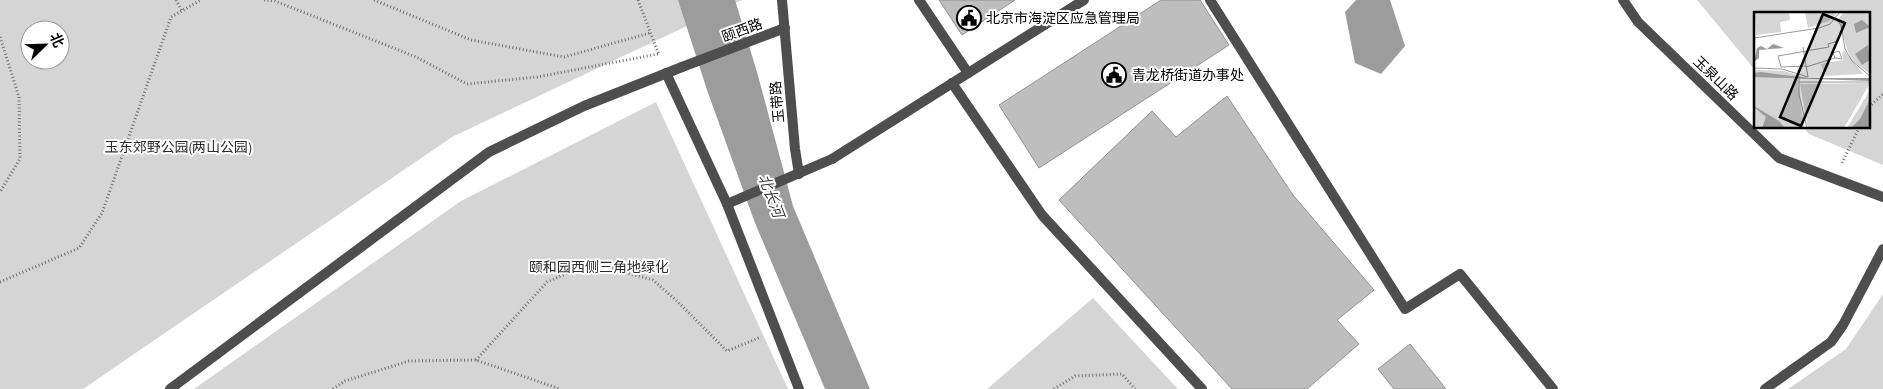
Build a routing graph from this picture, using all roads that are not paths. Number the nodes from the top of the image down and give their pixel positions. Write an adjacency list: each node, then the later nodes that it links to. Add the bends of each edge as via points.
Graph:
1 (782, 0): 6 (street, 颐西路)
2 (918, 0): 8 (street)
3 (1084, 0): 8 (street)
4 (1210, 0): 17 (street, via 1405,309 1460,274)
5 (1623, 0): 11 (street, 玉泉山路, via 1638,22 1780,158)
6 (785, 28): 7 (street, 颐西路); 10 (street, 玉带路)
7 (666, 73): 12 (street); 14 (street, 颐西路, via 584,106 490,152)
8 (968, 73): 9 (street)
9 (952, 83): 10 (street, via 832,159); 16 (street, via 1042,215)
10 (799, 174): 12 (street)
11 (1883, 197)
12 (727, 204): 15 (street)
13 (1883, 249): 18 (street, via 1831,342)
14 (170, 389)
15 (800, 389)
16 (1202, 389)
17 (1553, 389)
18 (1765, 389)

